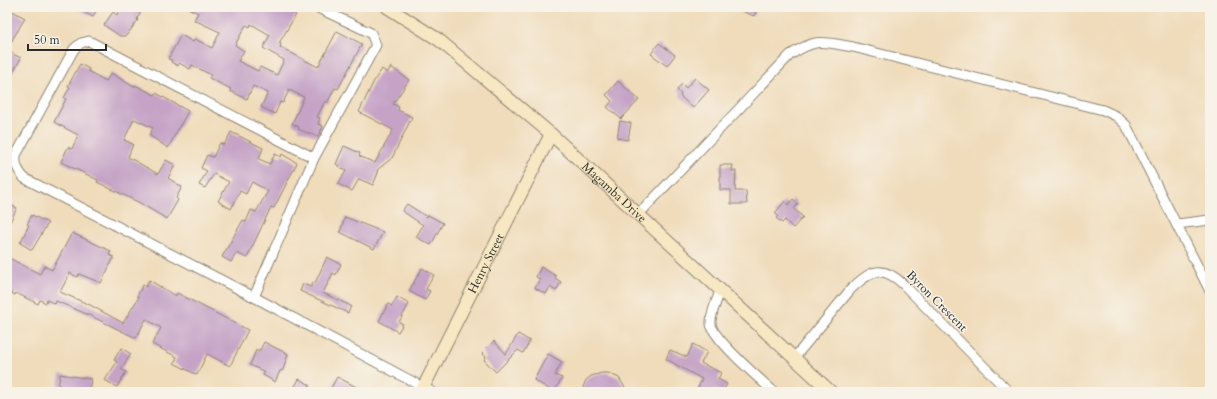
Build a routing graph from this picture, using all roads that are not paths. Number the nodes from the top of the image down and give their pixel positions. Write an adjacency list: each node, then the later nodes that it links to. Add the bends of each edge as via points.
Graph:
1 (316, 7): 4 (street, via 371,33 376,45)
2 (387, 7): 3 (street, Magamba Drive, via 439,40)
3 (551, 134): 5 (street, Magamba Drive); 12 (street, Henry Street)
4 (314, 158): 10 (street); 10 (street, via 89,42 81,43 74,49 16,155 17,170 24,178)
5 (639, 214): 7 (street, via 790,55 818,41 853,47 1103,110 1116,116 1126,125); 8 (street, Magamba Drive)
6 (1210, 220): 7 (street)
7 (1177, 224): 9 (street)
8 (720, 291): 11 (street, Magamba Drive); 13 (street, via 712,319 713,331)
9 (1210, 291)
10 (254, 297): 12 (street)
11 (794, 357): 14 (street, Magamba Drive); 15 (street, Byron Crescent, via 856,284 871,273 886,271 895,276)
12 (425, 390)
13 (774, 392)
14 (831, 392)
15 (1009, 392)

